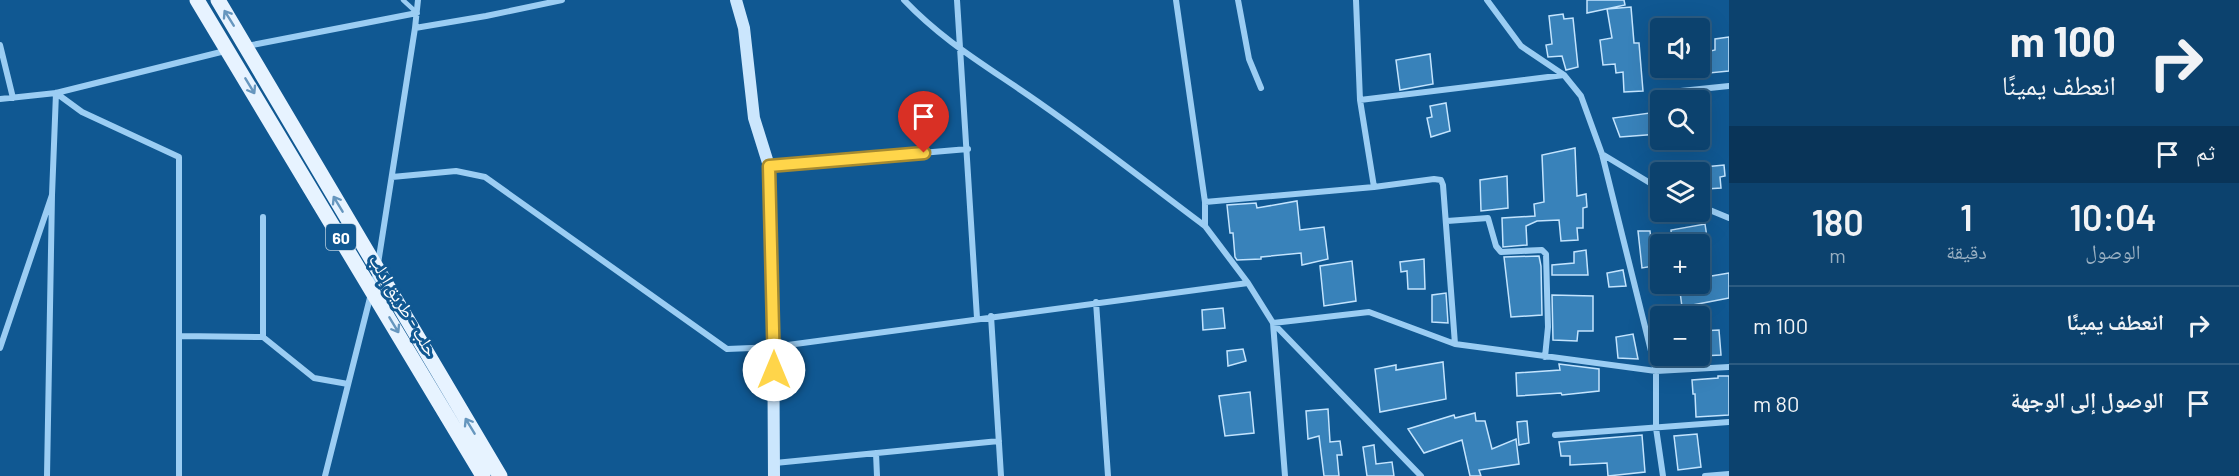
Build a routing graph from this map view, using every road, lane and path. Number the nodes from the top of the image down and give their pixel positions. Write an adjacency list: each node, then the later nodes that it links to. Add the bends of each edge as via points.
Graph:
1 (198, 0): 17 (main road, حلب - طريق إدلب / 60)
2 (218, 0): 16 (main road, حلب - طريق إدلب / 60, one-way to 2)
3 (403, 0): 13 (lane)
4 (418, 0): 13 (street)
5 (562, 0): 14 (street)
6 (736, 0): 29 (street, via 744,28 754,118)
7 (904, 0): 18 (street)
8 (957, 0): 18 (street)
9 (1176, 0): 34 (street)
10 (1238, 0): 21 (street, via 1249,59)
11 (1356, 0): 26 (street)
12 (1487, 0): 19 (street, via 1521,46)
13 (417, 13): 14 (street); 16 (street)
14 (415, 28): 30 (street)
15 (0, 45): 24 (street)
16 (246, 46): 40 (main road, حلب - طريق إدلب / 60, one-way to 16)
17 (229, 51): 23 (street); 42 (main road, حلب - طريق إدلب / 60, one-way to 42)
18 (962, 51): 27 (street); 39 (street)
19 (1564, 75): 26 (street); 28 (street, via 1581,96)
20 (1729, 86): 22 (street)
21 (1262, 88)
22 (1690, 90)
23 (56, 93): 24 (street); 33 (street); 47 (street, via 82,112 178,157)
24 (14, 98): 25 (street)
25 (0, 99)
26 (1360, 100): 32 (street)
27 (968, 149): 29 (street); 45 (street)
28 (1602, 154): 31 (street); 54 (street)
29 (769, 166): 50 (street)
30 (392, 177): 40 (street); 50 (street, via 456,171 485,177 727,349)
31 (1650, 183)
32 (1374, 187): 34 (street); 38 (street, via 1441,180)
33 (52, 195): 51 (street); 63 (street)
34 (1205, 202): 39 (street)
35 (1710, 210): 37 (street)
36 (263, 217): 48 (street)
37 (1729, 219)
38 (1446, 221): 49 (street); 52 (street, via 1488,219 1501,252 1542,250 1546,254)
39 (1205, 226): 41 (street)
40 (377, 270): 42 (street); 67 (main road, حلب - طريق إدلب / 60, one-way to 40)
41 (1248, 283): 43 (street); 46 (street)
42 (372, 289): 55 (street); 66 (main road, حلب - طريق إدلب / 60, one-way to 66)
43 (1096, 302): 44 (street); 70 (street)
44 (991, 316): 45 (street); 59 (street)
45 (977, 318): 50 (street)
46 (1273, 323): 49 (street, via 1369,312); 71 (street); 72 (street)
47 (180, 336): 48 (street); 64 (street)
48 (264, 337): 55 (street, via 314,378)
49 (1455, 344): 52 (street)
50 (773, 347): 61 (street)
51 (0, 348)
52 (1545, 357): 54 (street)
53 (1729, 367): 54 (street)
54 (1656, 371): 57 (street)
55 (348, 384): 65 (street)
56 (1729, 422): 57 (street)
57 (1656, 428): 58 (street); 73 (street)
58 (1555, 435)
59 (999, 441): 60 (street); 69 (street)
60 (876, 453): 61 (street); 68 (street)
61 (774, 470)
62 (1729, 474): 74 (street)
63 (47, 476)
64 (179, 476)
65 (325, 476)
66 (483, 476)
67 (500, 476)
68 (877, 476)
69 (1001, 476)
70 (1108, 476)
71 (1285, 476)
72 (1421, 476)
73 (1663, 476)
74 (1706, 476)

